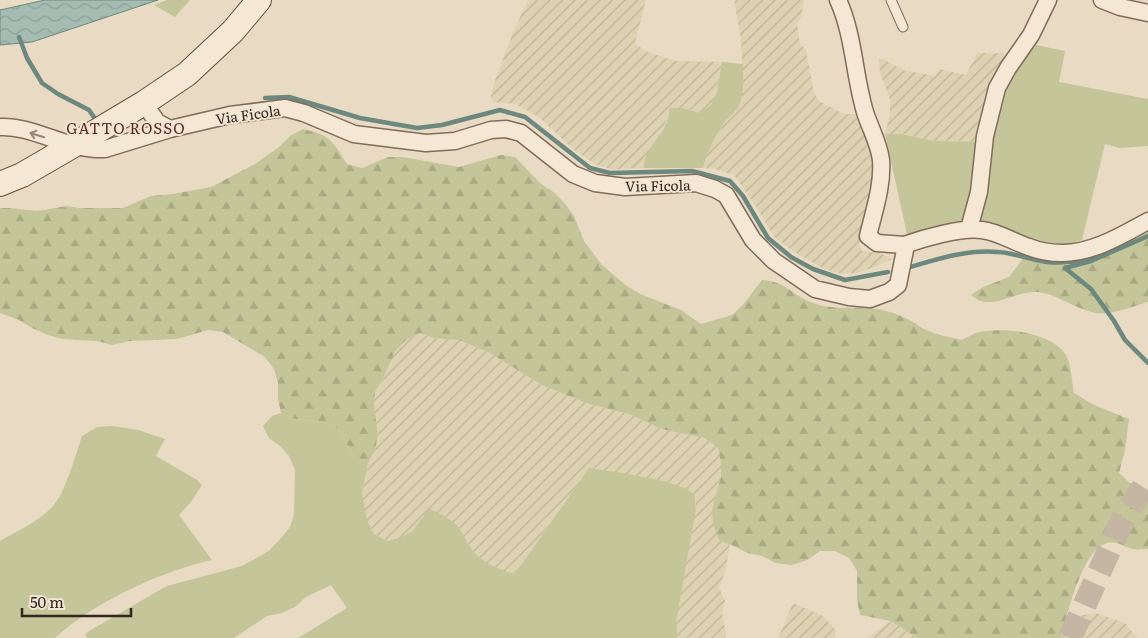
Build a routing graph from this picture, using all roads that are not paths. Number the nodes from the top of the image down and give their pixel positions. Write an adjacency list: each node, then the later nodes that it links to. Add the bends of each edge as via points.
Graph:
1 (259, 0): 8 (main road, via 233,31 187,74)
2 (838, 0): 15 (street, via 845,16 865,114 881,159 880,182 868,236 877,243)
3 (891, 0): 7 (lane)
4 (1048, 0): 14 (street, via 1031,35 997,88 985,136 979,192)
5 (1102, 0): 6 (street)
6 (1148, 13)
7 (903, 26)
8 (144, 103): 10 (street, via 157,122); 11 (main road)
9 (0, 127): 11 (street, Via Ficola, one-way to 9)
10 (170, 129): 11 (street, Via Ficola, via 104,149); 15 (street, Via Ficola, via 230,115 285,108 354,134 426,144 506,129 521,133 573,174 595,183 625,186 696,183 715,189 726,196 746,230 774,261 815,289 842,296 870,299 898,285)
11 (72, 146): 12 (main road)
12 (0, 184)
13 (1148, 221): 14 (street, via 1092,248 1063,253 1041,251 1002,235)
14 (969, 229): 15 (street)
15 (904, 247)

